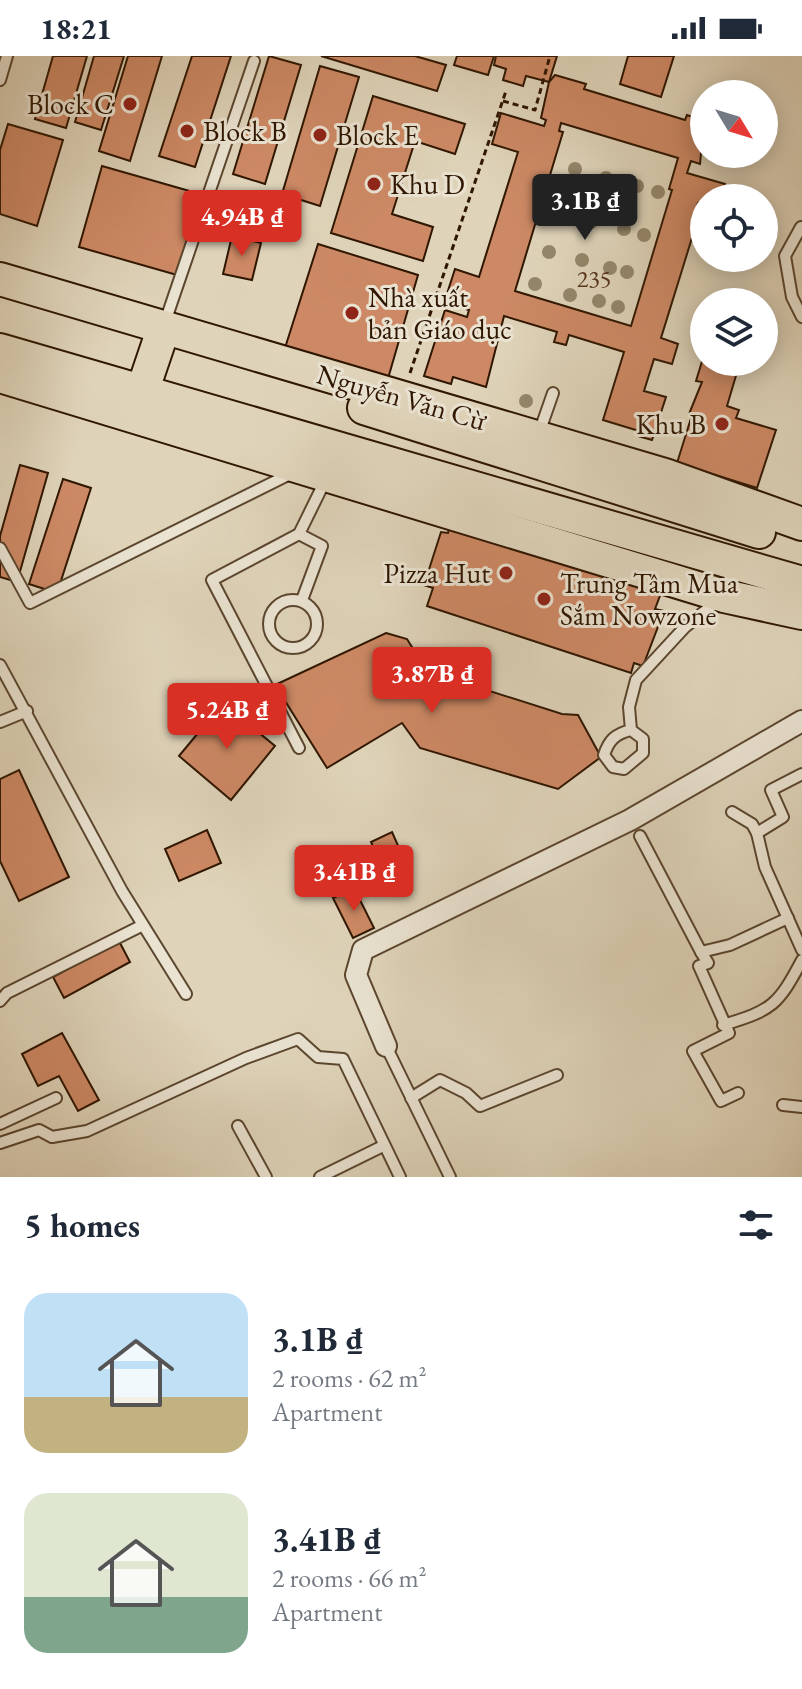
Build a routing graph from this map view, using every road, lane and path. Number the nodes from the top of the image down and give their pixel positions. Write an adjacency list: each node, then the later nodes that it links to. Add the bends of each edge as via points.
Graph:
1 (7, 56): 4 (lane)
2 (550, 56): 6 (path, via 535,110)
3 (254, 61): 11 (lane)
4 (0, 80)
5 (506, 91): 6 (path)
6 (503, 101): 17 (path)
7 (801, 227): 10 (lane, via 785,256 792,297)
8 (0, 279): 11 (main road, Nguyễn Văn Cừ)
9 (0, 302): 11 (main road, Nguyễn Văn Cừ)
10 (802, 317)
11 (160, 337): 14 (main road); 16 (main road, Nguyễn Văn Cừ)
12 (0, 350): 14 (main road)
13 (0, 376): 19 (main road)
14 (142, 392): 19 (main road)
15 (553, 393): 18 (lane)
16 (357, 394): 17 (main road, Nguyễn Văn Cừ); 18 (main road, Nguyễn Văn Cừ); 19 (main road)
17 (402, 396): 18 (main road, Nguyễn Văn Cừ)
18 (534, 447): 20 (main road); 21 (main road, Nguyễn Văn Cừ, via 665,475); 24 (main road, Nguyễn Văn Cừ)
19 (323, 464): 20 (main road); 22 (main road); 23 (lane); 25 (lane, via 30,603)
20 (515, 502): 22 (main road)
21 (802, 524)
22 (559, 530): 26 (main road); 28 (main road)
23 (299, 534): 29 (lane, via 322,546); 36 (lane, via 212,580)
24 (802, 546)
25 (0, 548)
26 (735, 563): 27 (main road); 28 (lane)
27 (802, 583)
28 (724, 596): 30 (main road); 35 (lane, via 685,627 636,680 629,707)
29 (302, 600): 29 (lane, via 285,601 272,612 269,629 285,647 302,647 315,636 315,611)
30 (802, 613)
31 (0, 665): 32 (lane)
32 (27, 711): 34 (lane); 42 (lane)
33 (802, 721): 49 (street, via 630,820 363,950 356,975)
34 (0, 722)
35 (631, 730)
36 (299, 748)
37 (802, 774): 39 (lane, via 771,790 783,817)
38 (732, 812): 39 (lane)
39 (757, 833): 41 (lane, via 765,867)
40 (640, 836): 44 (lane)
41 (788, 918): 43 (lane); 44 (lane, via 730,945)
42 (141, 926): 46 (lane); 47 (lane)
43 (802, 950)
44 (701, 952): 48 (lane, via 708,963 699,966)
45 (802, 960): 48 (lane, via 781,999 756,1015)
46 (186, 994)
47 (0, 1001)
48 (723, 1025): 51 (lane, via 729,1033 693,1051 721,1101)
49 (386, 1046): 53 (lane)
50 (557, 1075): 53 (lane, via 480,1106 440,1080)
51 (738, 1093)
52 (56, 1098): 56 (lane)
53 (411, 1098): 63 (lane)
54 (783, 1105): 55 (lane)
55 (802, 1107)
56 (0, 1124)
57 (238, 1126): 60 (lane)
58 (0, 1143): 59 (lane, via 39,1130 52,1137 87,1131 298,1039 318,1057 343,1059)
59 (383, 1146): 61 (lane); 62 (lane)
60 (266, 1177)
61 (320, 1177)
62 (400, 1177)
63 (450, 1177)

